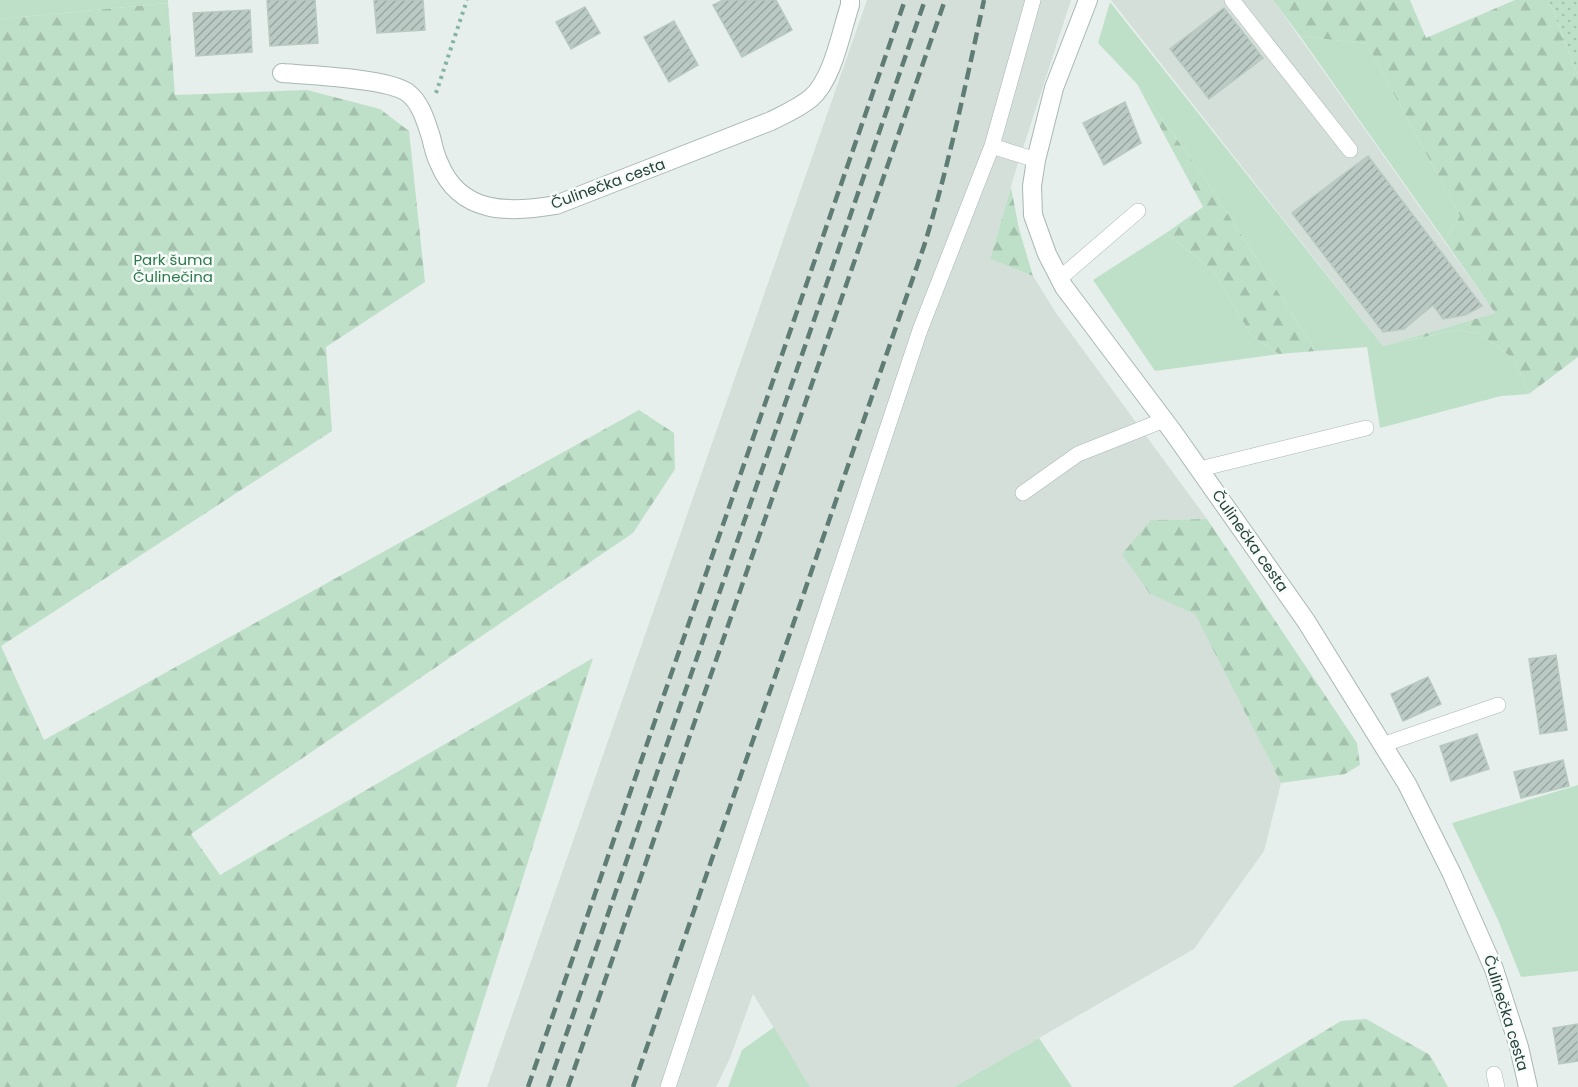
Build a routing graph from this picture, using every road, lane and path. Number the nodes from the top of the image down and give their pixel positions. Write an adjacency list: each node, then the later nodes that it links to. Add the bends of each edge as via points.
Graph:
1 (467, 0): 7 (path)
2 (850, 0): 7 (street, Čulinečka cesta, via 828,74 805,101 771,121 556,205 523,211 499,210 469,200 453,186 439,165)
3 (1033, 0): 8 (lane)
4 (1088, 0): 10 (street, Čulinečka cesta, via 1054,88)
5 (1232, 0): 9 (lane)
6 (282, 73): 7 (street, Čulinečka cesta, via 377,82 407,92)
7 (426, 122)
8 (992, 146): 10 (lane); 19 (lane, via 920,330)
9 (1350, 150)
10 (1036, 160): 12 (street, Čulinečka cesta, via 1033,215)
11 (1138, 211): 12 (lane)
12 (1059, 279): 13 (street, Čulinečka cesta)
13 (1164, 420): 15 (street, Čulinečka cesta); 16 (lane, via 1077,454)
14 (1366, 428): 15 (lane)
15 (1200, 469): 18 (street, Čulinečka cesta, via 1306,621)
16 (1023, 493)
17 (1498, 705): 18 (lane)
18 (1382, 745): 20 (street, Čulinečka cesta, via 1432,834 1494,969)
19 (668, 1087)
20 (1528, 1087)

